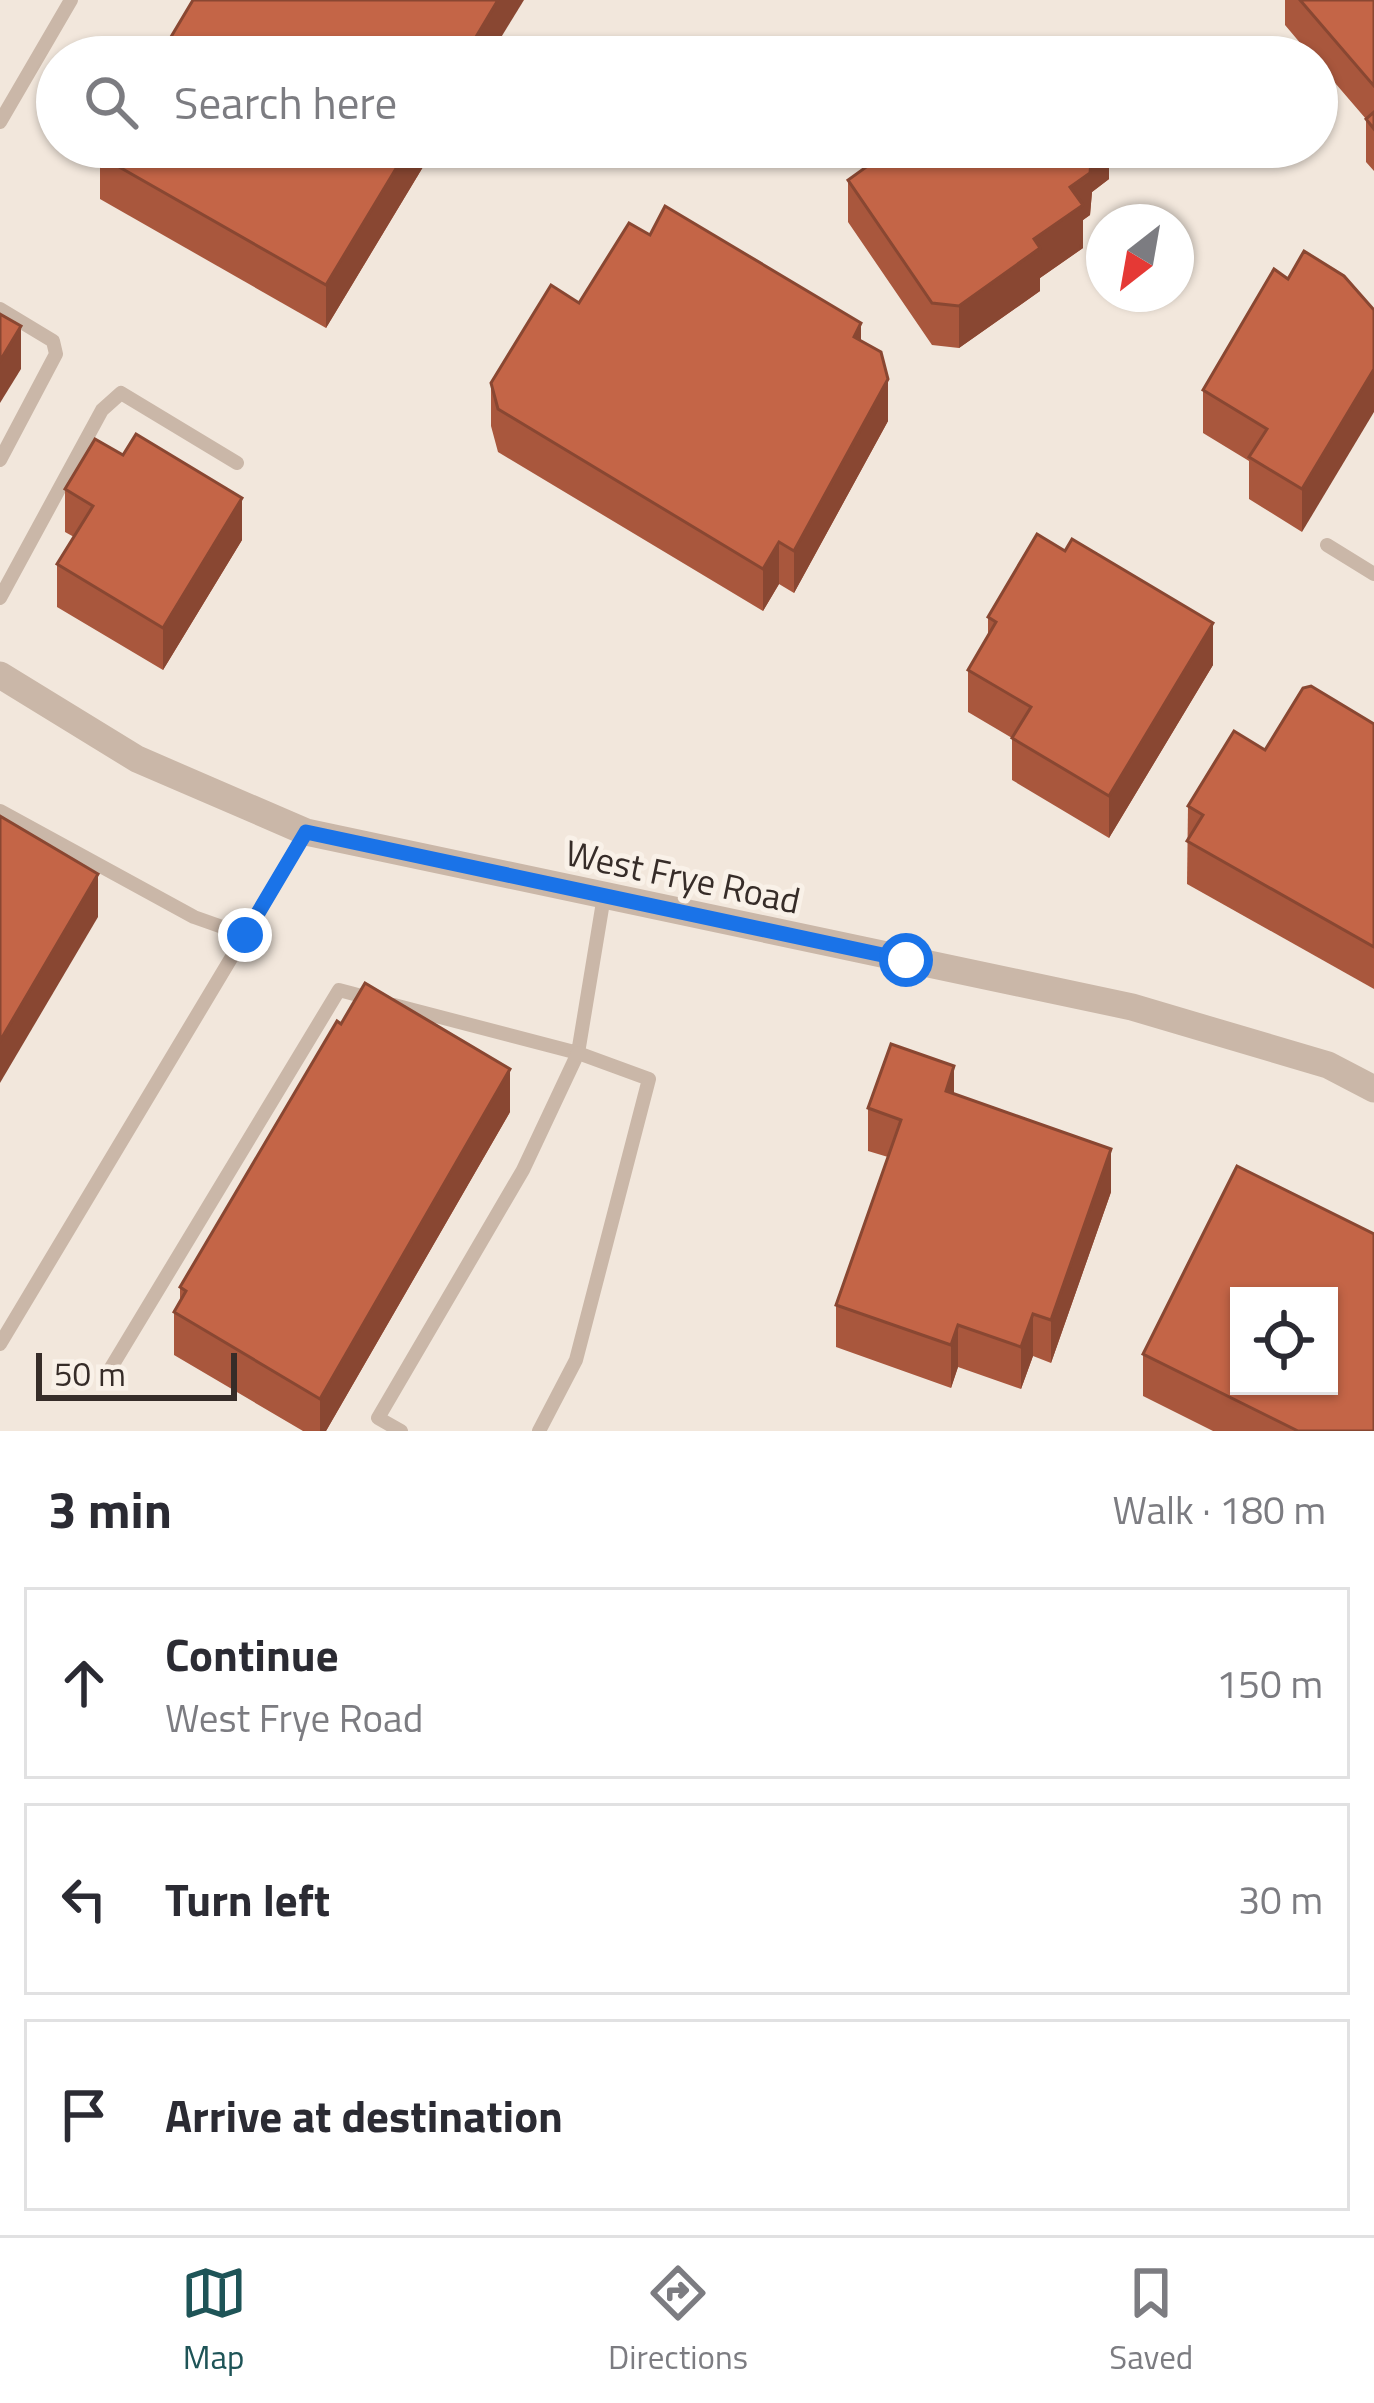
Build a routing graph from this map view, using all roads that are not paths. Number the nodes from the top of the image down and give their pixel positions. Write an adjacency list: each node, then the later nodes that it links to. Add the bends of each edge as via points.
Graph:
1 (71, 0): 2 (lane)
2 (50, 36)
3 (36, 60): 4 (lane)
4 (0, 122)
5 (0, 309): 6 (lane, via 53,341 56,354)
6 (0, 460)
7 (238, 463): 10 (lane, via 121,393 102,410)
8 (1327, 545): 9 (lane)
9 (1374, 574)
10 (0, 598)
11 (0, 675): 13 (street, West Frye Road, via 137,759)
12 (0, 812): 15 (lane, via 194,917)
13 (306, 832): 14 (street, West Frye Road); 15 (lane)
14 (604, 896): 16 (lane); 17 (street, West Frye Road, via 1132,1007 1328,1065)
15 (245, 935): 18 (lane)
16 (578, 1054): 19 (lane, via 339,990); 20 (lane, via 523,1170 378,1418); 21 (lane, via 649,1079 576,1360)
17 (1374, 1089)
18 (0, 1344)
19 (109, 1371)
20 (401, 1431)
21 (539, 1431)

